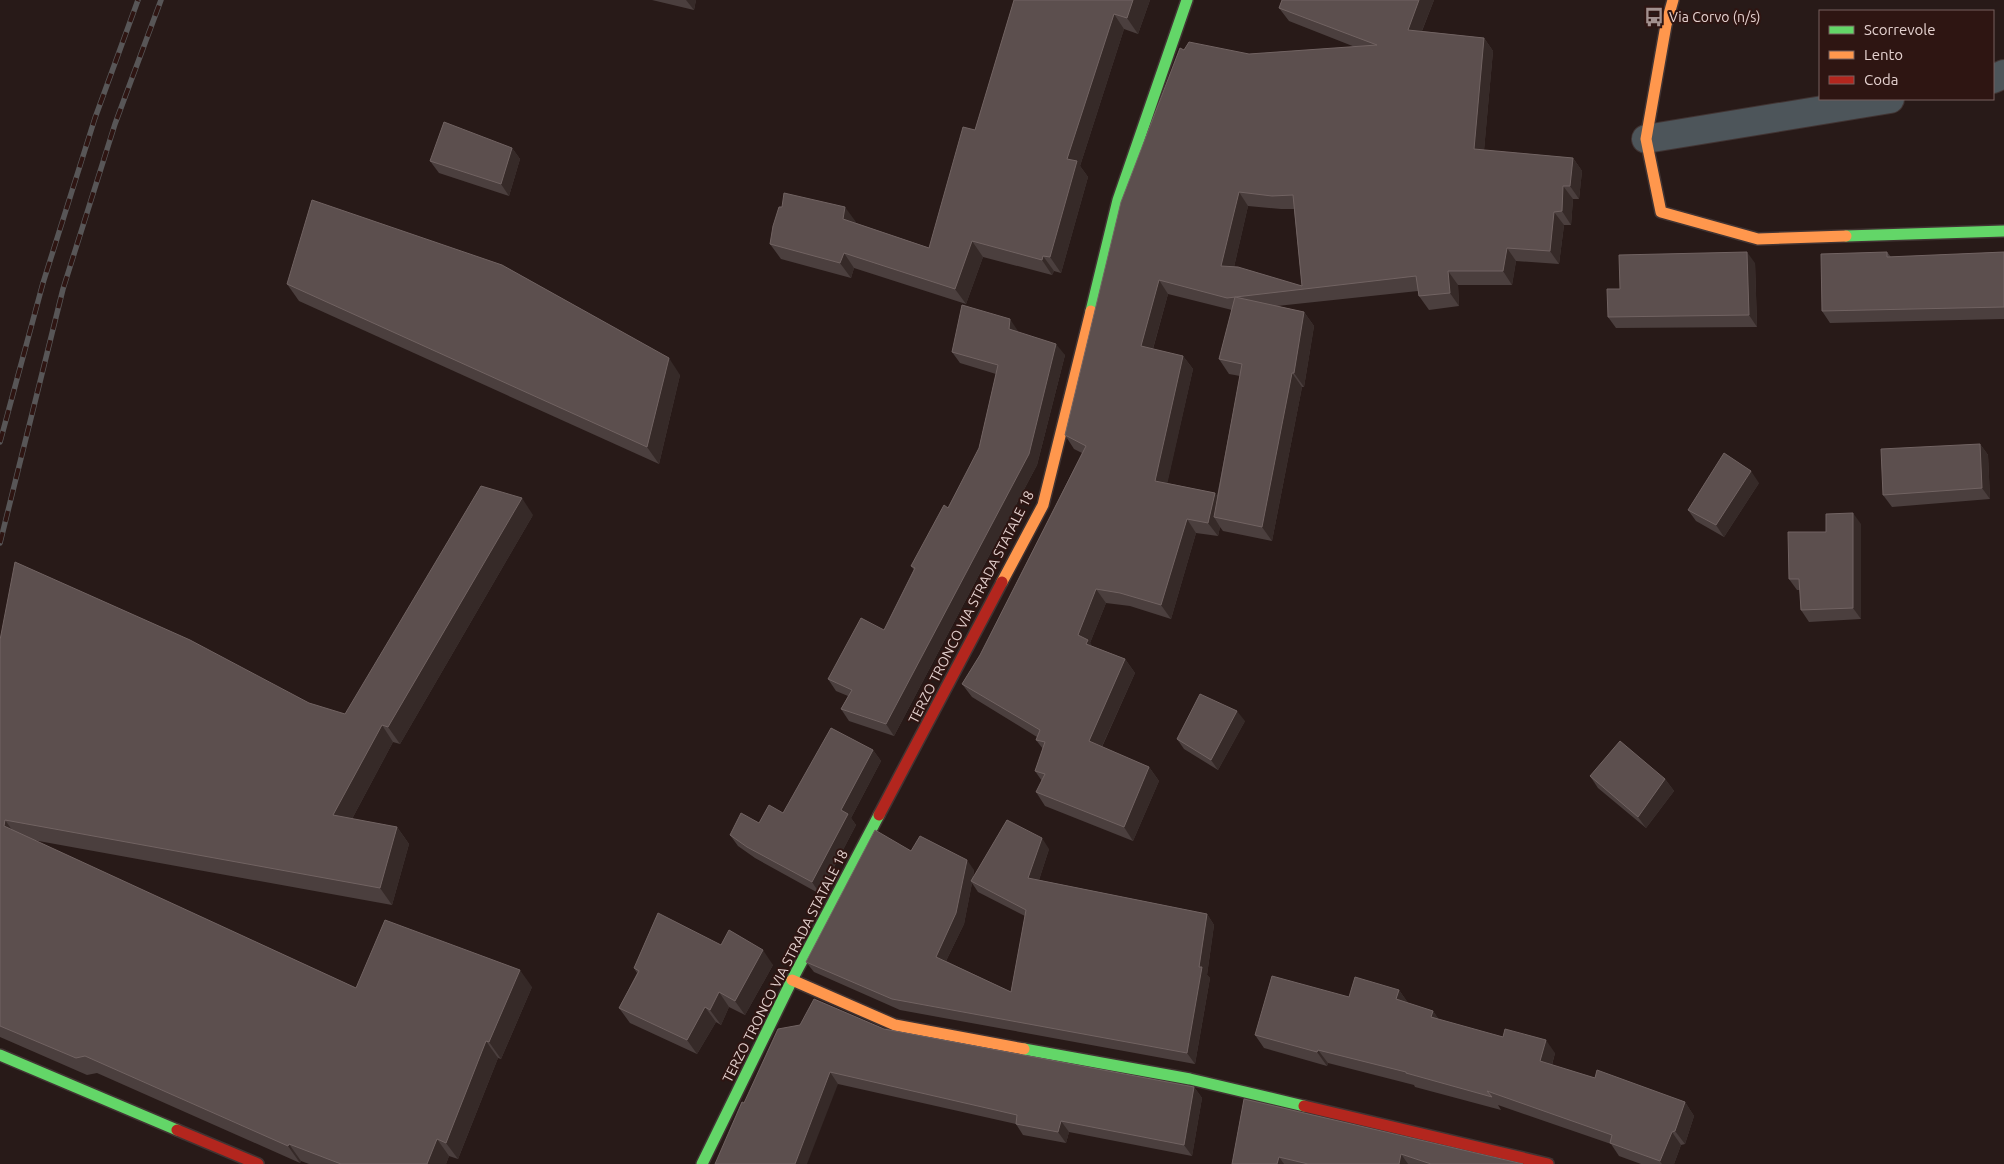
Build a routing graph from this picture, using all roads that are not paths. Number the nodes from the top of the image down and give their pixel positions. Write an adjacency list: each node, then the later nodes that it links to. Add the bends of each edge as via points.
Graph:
1 (1186, 0): 6 (street, TERZO TRONCO VIA STRADA STATALE 18, via 1118,200 1043,505)
2 (1673, 0): 4 (street)
3 (1884, 100): 4 (street)
4 (1646, 139): 5 (street, via 1661,212 1758,239)
5 (2004, 231)
6 (792, 980): 9 (street, TERZO TRONCO VIA STRADA STATALE 18); 10 (street, via 895,1025 1190,1079)
7 (0, 1056): 8 (street)
8 (258, 1164)
9 (702, 1164)
10 (1548, 1164)

